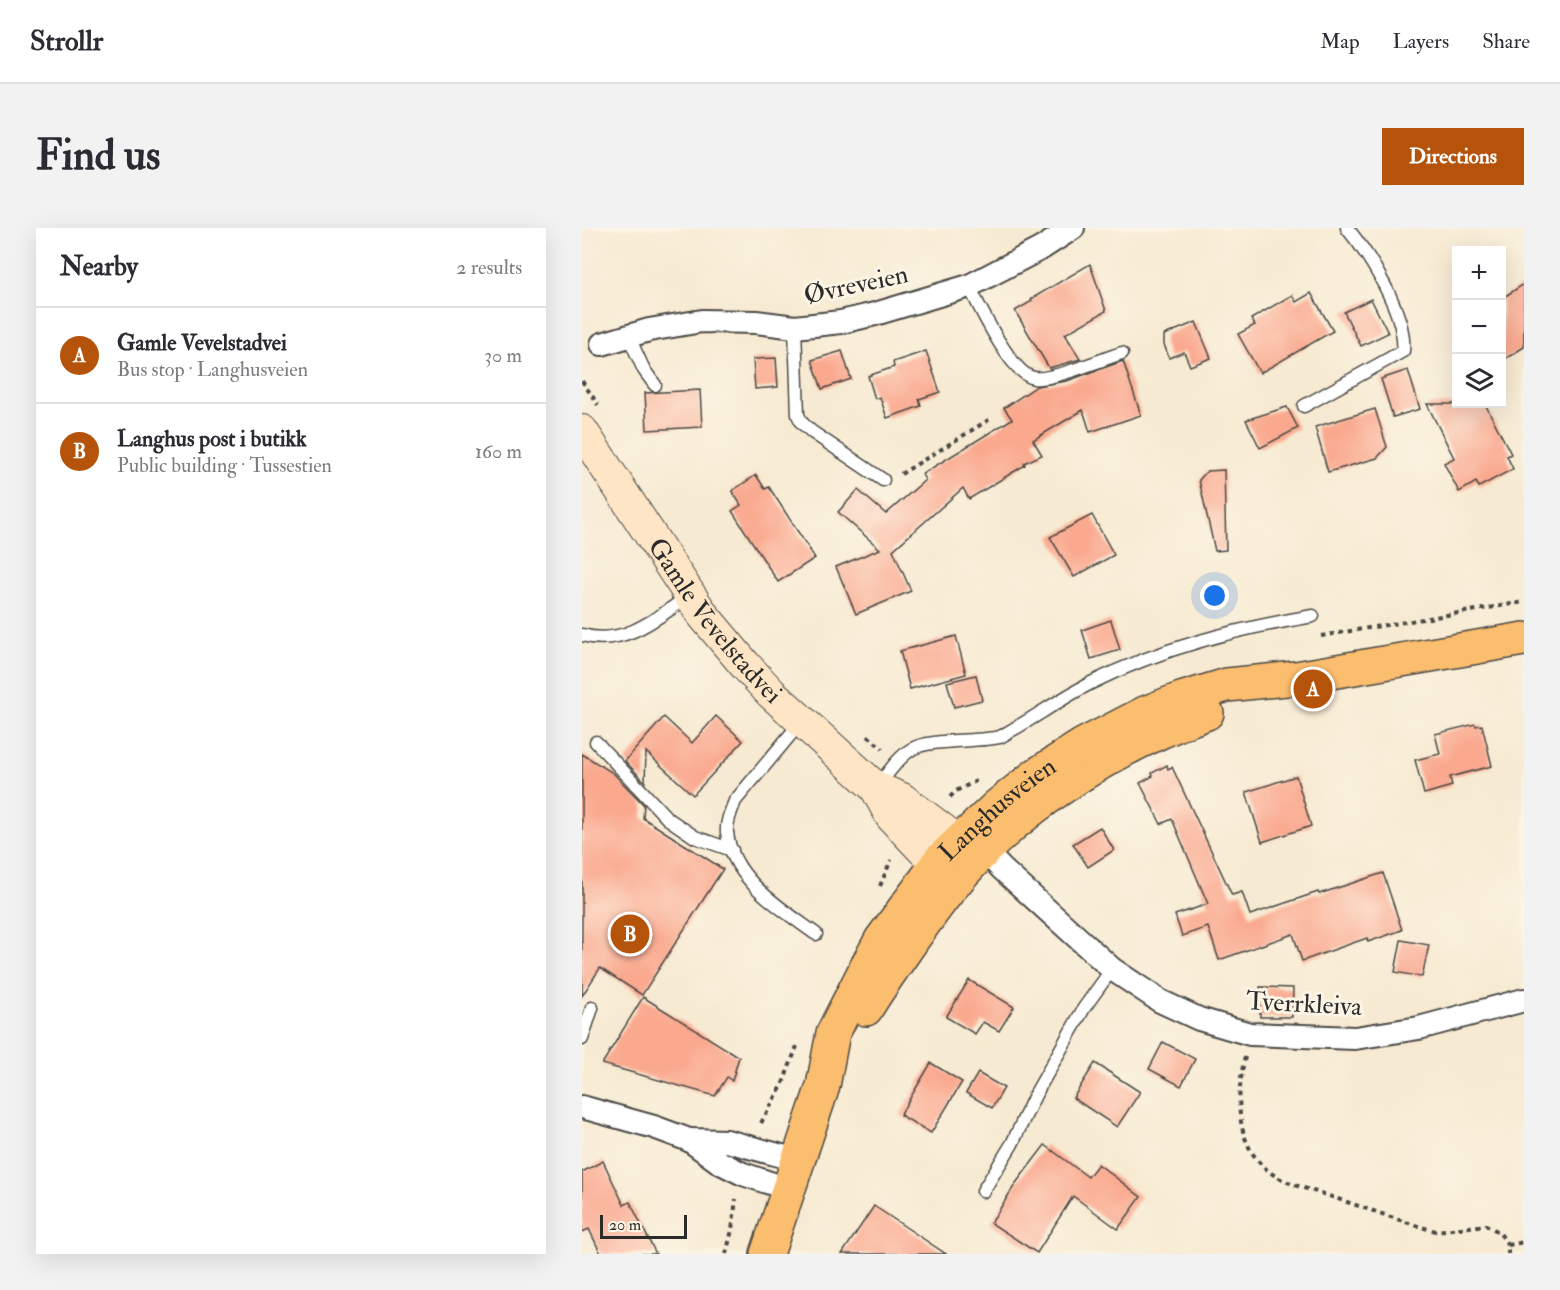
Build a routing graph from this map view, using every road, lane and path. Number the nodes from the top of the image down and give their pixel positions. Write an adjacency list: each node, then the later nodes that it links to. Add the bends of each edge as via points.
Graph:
1 (1073, 228): 3 (street, Øvreveien)
2 (1347, 228): 10 (lane, via 1388,294 1405,340 1403,351)
3 (969, 285): 4 (street, Øvreveien, via 852,319); 7 (lane, via 1008,355 1030,377 1048,378)
4 (795, 327): 5 (street, Øvreveien, via 702,321); 13 (lane, via 797,409 802,423)
5 (628, 336): 6 (street, Øvreveien); 9 (lane)
6 (602, 344)
7 (1122, 353)
8 (582, 381): 12 (path)
9 (655, 385)
10 (1304, 406)
11 (990, 419): 13 (path, via 908,471)
12 (592, 421): 14 (street, Gamle Vevelstadvei)
13 (883, 480)
14 (689, 596): 16 (lane, via 625,635 601,639); 18 (street, Gamle Vevelstadvei, via 745,665)
15 (1313, 616): 21 (lane, via 1238,631 1151,657 1089,684 1000,736 917,746)
16 (582, 635)
17 (1524, 639): 26 (main road, Langhusveien, via 1296,678 1227,685 1145,713 1036,775 997,806)
18 (802, 721): 22 (street, Gamle Vevelstadvei); 25 (lane, via 735,801 727,832)
19 (864, 733): 21 (path)
20 (596, 742): 25 (lane, via 667,818 695,837)
21 (900, 760): 22 (lane)
22 (876, 788): 26 (street, Gamle Vevelstadvei, via 902,799 929,818 951,836)
23 (943, 792): 24 (path)
24 (950, 797)
25 (732, 850): 27 (lane, via 750,881)
26 (962, 852): 28 (street, Tverrkleiva); 35 (main road, Langhusveien, via 926,919 878,988 853,1040 823,1086)
27 (816, 934)
28 (1112, 969): 31 (street, Tverrkleiva, via 1160,1001 1198,1019); 36 (lane, via 1084,1008)
29 (1524, 1000): 31 (street, Tverrkleiva, via 1419,1028 1355,1038)
30 (592, 1008): 32 (lane)
31 (1250, 1034): 39 (path, via 1239,1080 1238,1114 1245,1139 1258,1162 1283,1180 1420,1227 1436,1231 1486,1225 1499,1232)
32 (582, 1039)
33 (582, 1107): 34 (street)
34 (689, 1140): 35 (street, via 719,1162); 35 (street, via 727,1141)
35 (792, 1175): 41 (main road, Langhusveien)
36 (983, 1191)
37 (737, 1193): 40 (path)
38 (1524, 1242): 39 (path)
39 (1508, 1245): 42 (path)
40 (726, 1254)
41 (767, 1254)
42 (1508, 1254)

